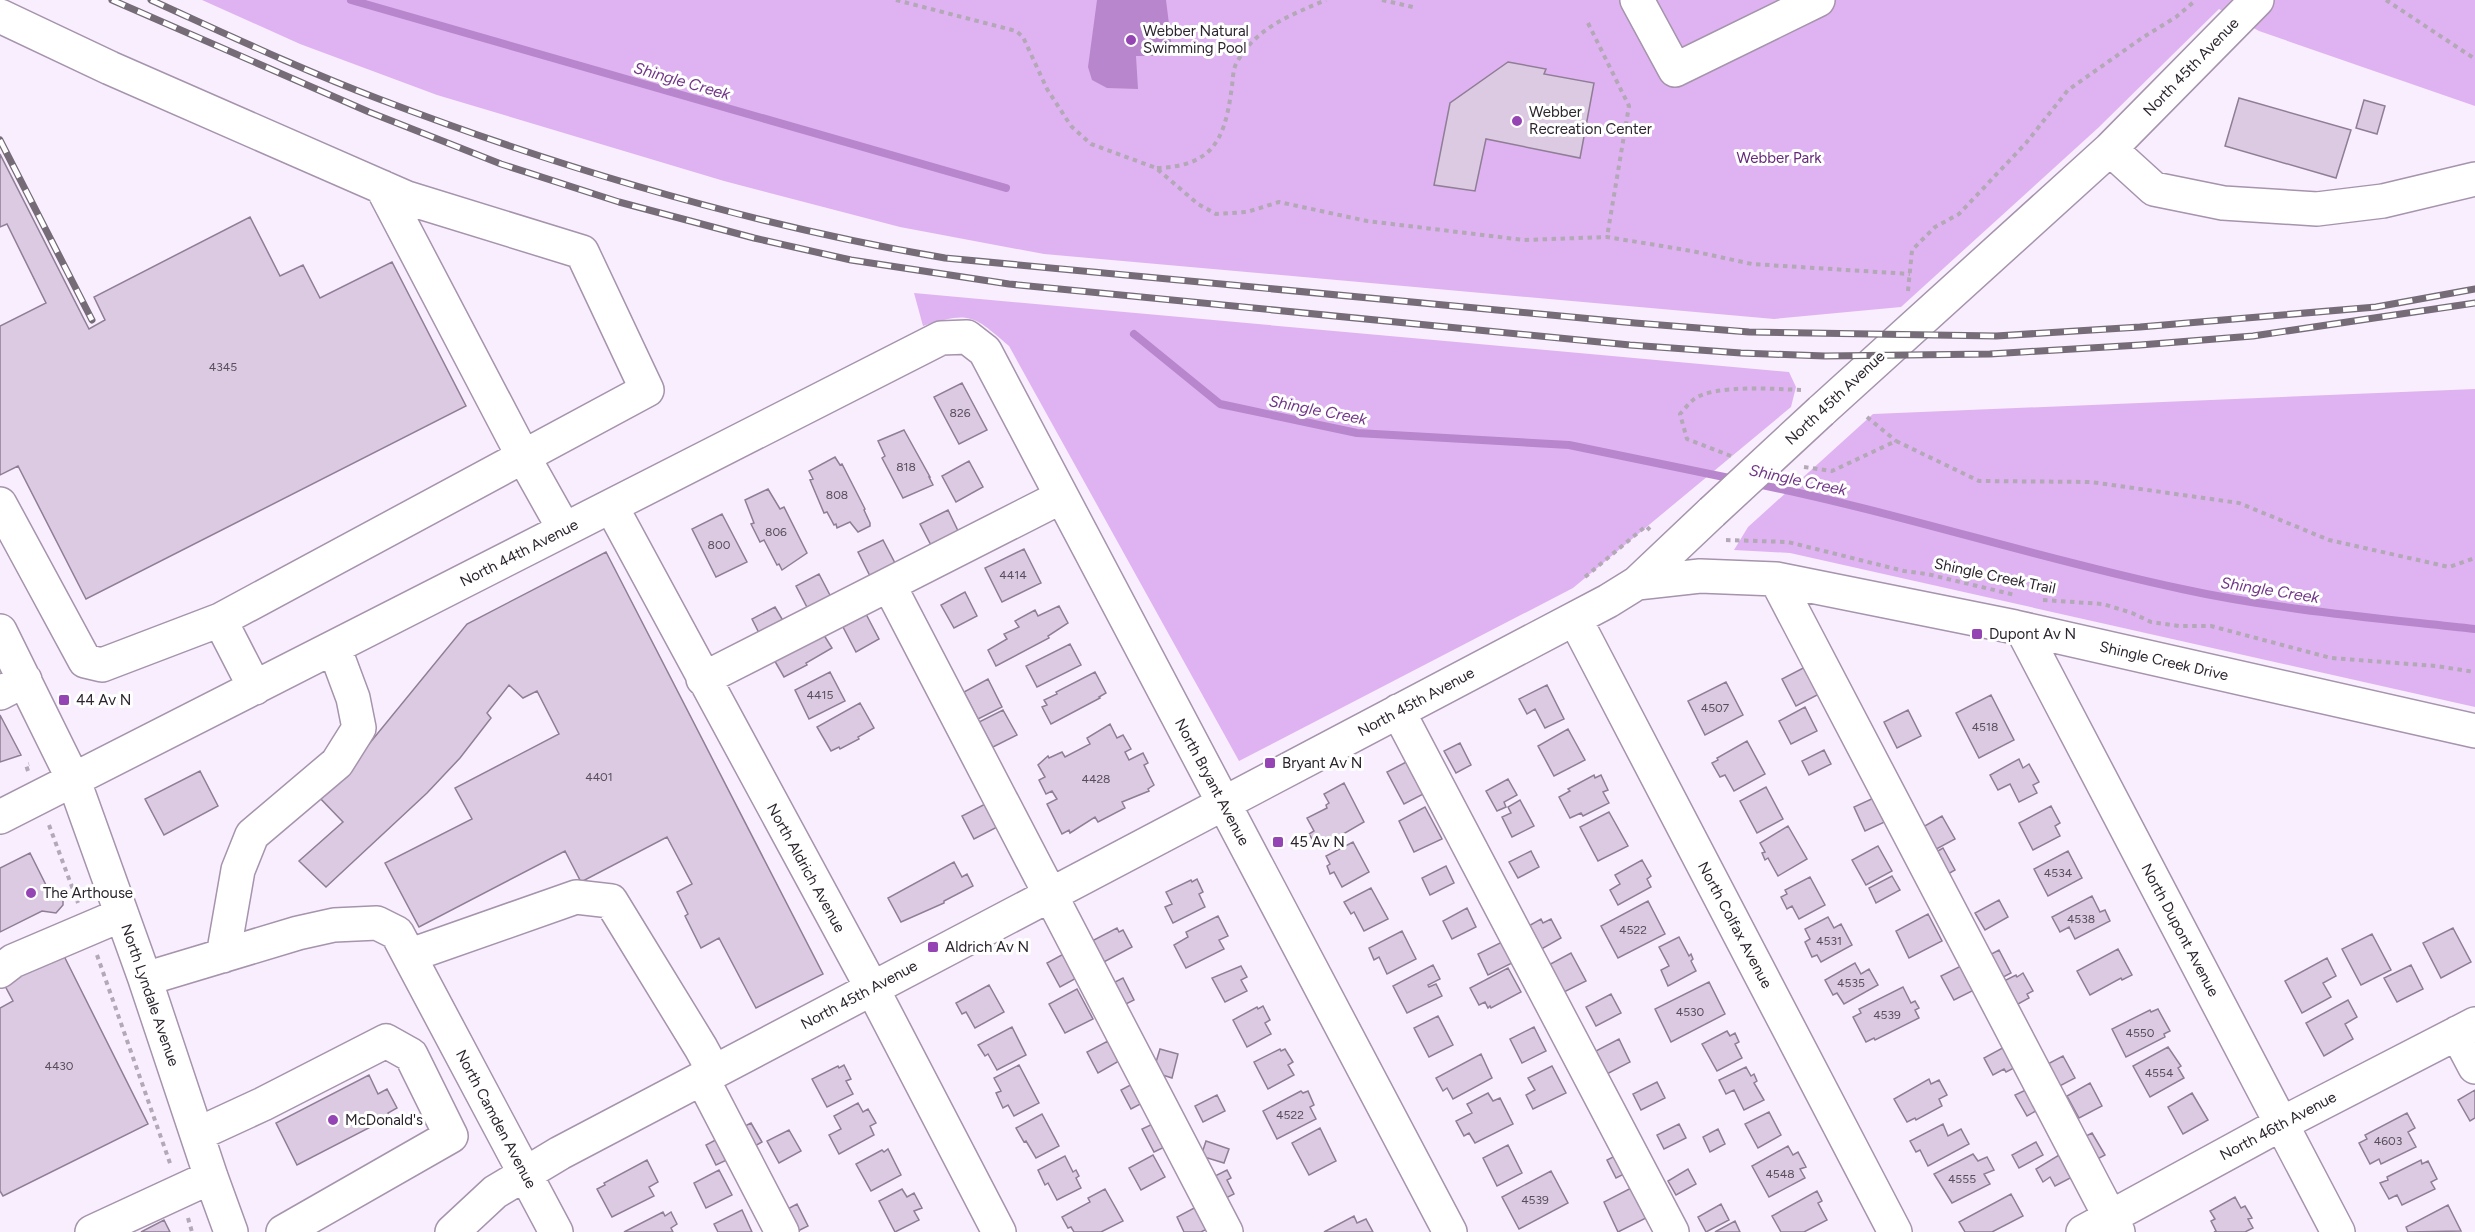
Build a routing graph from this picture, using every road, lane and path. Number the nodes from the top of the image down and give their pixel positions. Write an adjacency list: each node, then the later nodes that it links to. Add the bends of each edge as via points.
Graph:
1 (896, 0): 14 (path, via 1016,31 1023,37 1047,89 1071,126 1091,144)
2 (1326, 0): 14 (path, via 1257,36 1236,64 1227,121 1205,156 1190,165)
3 (1382, 0): 9 (path)
4 (1637, 0): 5 (street, via 1675,70)
5 (1818, 0)
6 (2196, 0): 17 (path, via 2068,90 2026,143 1959,214 1935,227 1912,250 1910,274 1752,264)
7 (2257, 0): 13 (street, North 45th Avenue)
8 (2386, 0): 12 (path)
9 (1413, 7)
10 (0, 16): 16 (street)
11 (1588, 23): 17 (path, via 1629,106)
12 (2475, 59)
13 (2110, 150): 15 (street, via 2154,189 2223,203 2317,209 2383,201); 19 (street, North 45th Avenue)
14 (1156, 168): 17 (path, via 1198,204 1216,213 1247,212 1279,202 1367,220 1524,240)
15 (2475, 179)
16 (382, 187): 22 (street); 22 (street, via 582,252 647,390)
17 (1607, 237)
18 (967, 337): 25 (street, North Bryant Avenue, via 985,351); 27 (street, North 44th Avenue, via 940,338)
19 (1811, 400): 23 (path, via 1756,388 1711,392 1694,399 1680,414 1687,439); 29 (street, North 45th Avenue, bridge, via 1713,512)
20 (1867, 417): 21 (path)
21 (1896, 441): 24 (path, via 1832,471); 30 (path, via 1979,481 2091,482 2239,502 2329,540 2449,567)
22 (523, 456): 28 (street); 37 (street)
23 (1739, 458)
24 (1797, 466)
25 (1061, 497): 33 (street); 50 (street, North Bryant Avenue)
26 (0, 504): 37 (street, via 85,661 102,664)
27 (611, 506): 28 (street, North 44th Avenue); 42 (street, North Aldrich Avenue)
28 (564, 529): 40 (street, North 44th Avenue)
29 (1686, 536): 32 (street, North 45th Avenue); 34 (path, Shingle Creek Trail, via 1788,542)
30 (2475, 558)
31 (1776, 579): 32 (street, Shingle Creek Drive, via 1700,576); 38 (street, Shingle Creek Drive); 72 (street)
32 (1637, 583): 36 (street, North 45th Avenue)
33 (889, 585): 42 (street); 52 (street)
34 (2023, 597)
35 (2037, 600): 41 (path, Shingle Creek Trail, via 2103,604 2151,622 2211,626 2331,658)
36 (1575, 619): 45 (street, North 45th Avenue); 84 (street, North Colfax Avenue)
37 (220, 620): 44 (street)
38 (2022, 629): 46 (street, Shingle Creek Drive); 65 (street, North Dupont Avenue)
39 (0, 631): 43 (street, North Lyndale Avenue)
40 (334, 647): 44 (street, North 44th Avenue); 56 (street, via 353,698 359,728 337,763 252,835 238,870)
41 (2475, 672)
42 (703, 679): 59 (street, North Aldrich Avenue)
43 (13, 687): 48 (street, North Lyndale Avenue)
44 (255, 688): 48 (street, North 44th Avenue)
45 (1398, 711): 50 (street, North 45th Avenue); 83 (street)
46 (2475, 731)
47 (29, 764): 49 (path, via 26,765)
48 (74, 781): 49 (street, North 44th Avenue); 53 (street, North Lyndale Avenue)
49 (39, 798): 51 (street, North 44th Avenue); 54 (path)
50 (1223, 803): 52 (street, North 45th Avenue); 82 (street, North Bryant Avenue)
51 (0, 817)
52 (1050, 895): 59 (street, North 45th Avenue); 81 (street)
53 (121, 915): 54 (street); 58 (street, North Lyndale Avenue)
54 (87, 929): 57 (street, via 13,961); 70 (path)
55 (411, 955): 56 (street, North Camden Avenue, via 398,933 377,923 334,925); 62 (street, via 576,897 611,901 701,1048); 64 (street, North Camden Avenue)
56 (223, 956): 58 (street, North Camden Avenue)
57 (0, 971)
58 (145, 980): 66 (street, North Lyndale Avenue)
59 (872, 988): 62 (street, North 45th Avenue); 80 (street, North Aldrich Avenue)
60 (2466, 1029): 61 (street); 65 (street, North 46th Avenue)
61 (2475, 1067)
62 (708, 1075): 68 (street, North 45th Avenue); 79 (street)
63 (262, 1104): 66 (street); 67 (street, via 386,1041 411,1055); 71 (street, via 289,1107 376,1066 392,1068 404,1078 416,1096 427,1131 417,1143 392,1157)
64 (493, 1114): 67 (street); 68 (street, North Camden Avenue)
65 (2281, 1124): 72 (street, North 46th Avenue); 85 (street, North Dupont Avenue)
66 (198, 1134): 69 (street, North Lyndale Avenue)
67 (452, 1136): 71 (street)
68 (525, 1172): 77 (street, North 45th Avenue, via 495,1192); 78 (street, North Camden Avenue)
69 (211, 1178): 70 (street); 75 (street, North Lyndale Avenue)
70 (179, 1192): 73 (street); 74 (path)
71 (337, 1201): 76 (street)
72 (2104, 1227)
73 (92, 1232)
74 (192, 1232)
75 (231, 1232)
76 (283, 1232)
77 (452, 1232)
78 (556, 1232)
79 (782, 1232)
80 (999, 1232)
81 (1226, 1232)
82 (1450, 1232)
83 (1672, 1232)
84 (1895, 1232)
85 (2338, 1232)

